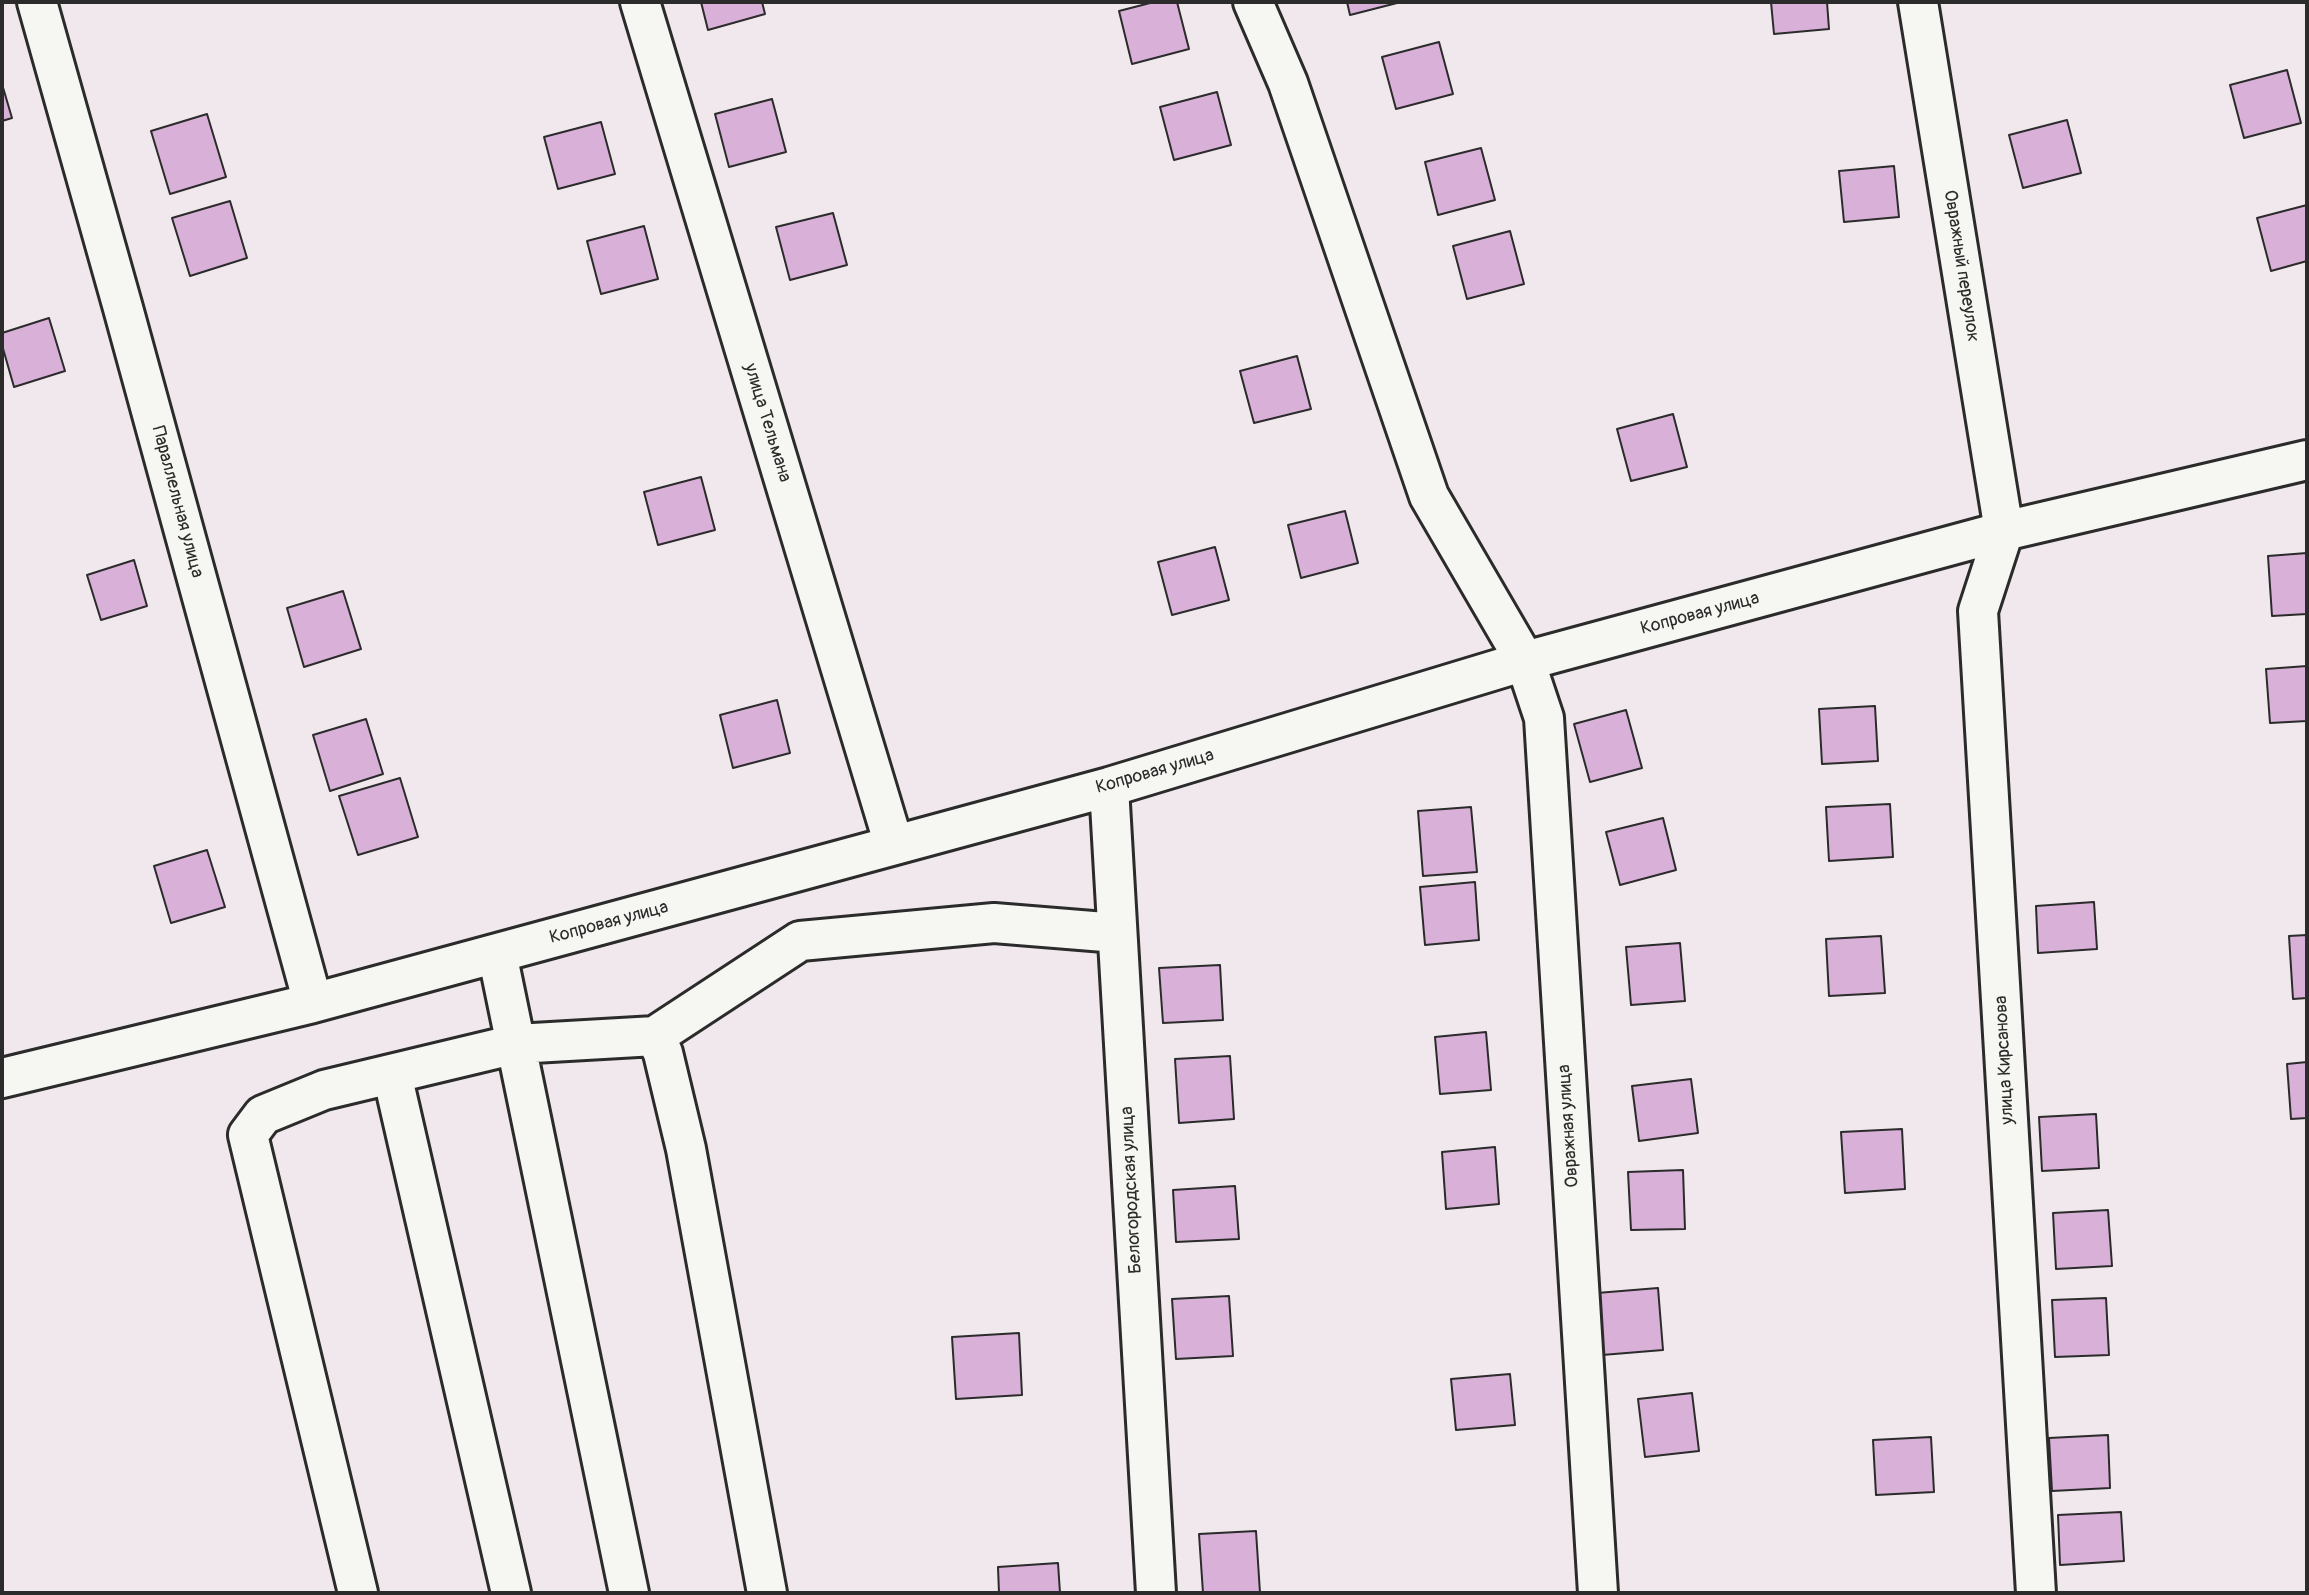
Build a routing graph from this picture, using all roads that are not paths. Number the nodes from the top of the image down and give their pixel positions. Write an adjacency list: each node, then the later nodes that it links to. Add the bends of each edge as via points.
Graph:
1 (37, 2): 12 (street, Параллельная улица)
2 (640, 2): 9 (street, улица Тельмана)
3 (1253, 2): 7 (street, Овражная улица, via 1288,83 1429,496)
4 (1918, 2): 6 (street, Овражный переулок)
5 (2307, 460): 6 (street, Копровая улица)
6 (2004, 531): 7 (street, Копровая улица); 23 (street, улица Кирсанова, via 1978,611)
7 (1525, 662): 8 (street, Копровая улица); 22 (street, Овражная улица, via 1544,718)
8 (1109, 786): 9 (street, Копровая улица); 10 (street, Белогородская улица)
9 (894, 845): 11 (street, Копровая улица)
10 (1117, 933): 13 (street, via 994,923 800,942); 21 (street, Белогородская улица)
11 (497, 953): 12 (street, Копровая улица); 14 (street)
12 (313, 1003): 16 (street, Копровая улица)
13 (655, 1036): 14 (street); 20 (street, via 685,1149)
14 (516, 1044): 15 (street); 19 (street)
15 (391, 1074): 17 (street, via 324,1090 263,1115 248,1135); 18 (street)
16 (2, 1078)
17 (358, 1593)
18 (511, 1593)
19 (629, 1593)
20 (767, 1593)
21 (1156, 1593)
22 (1598, 1593)
23 (2036, 1593)

